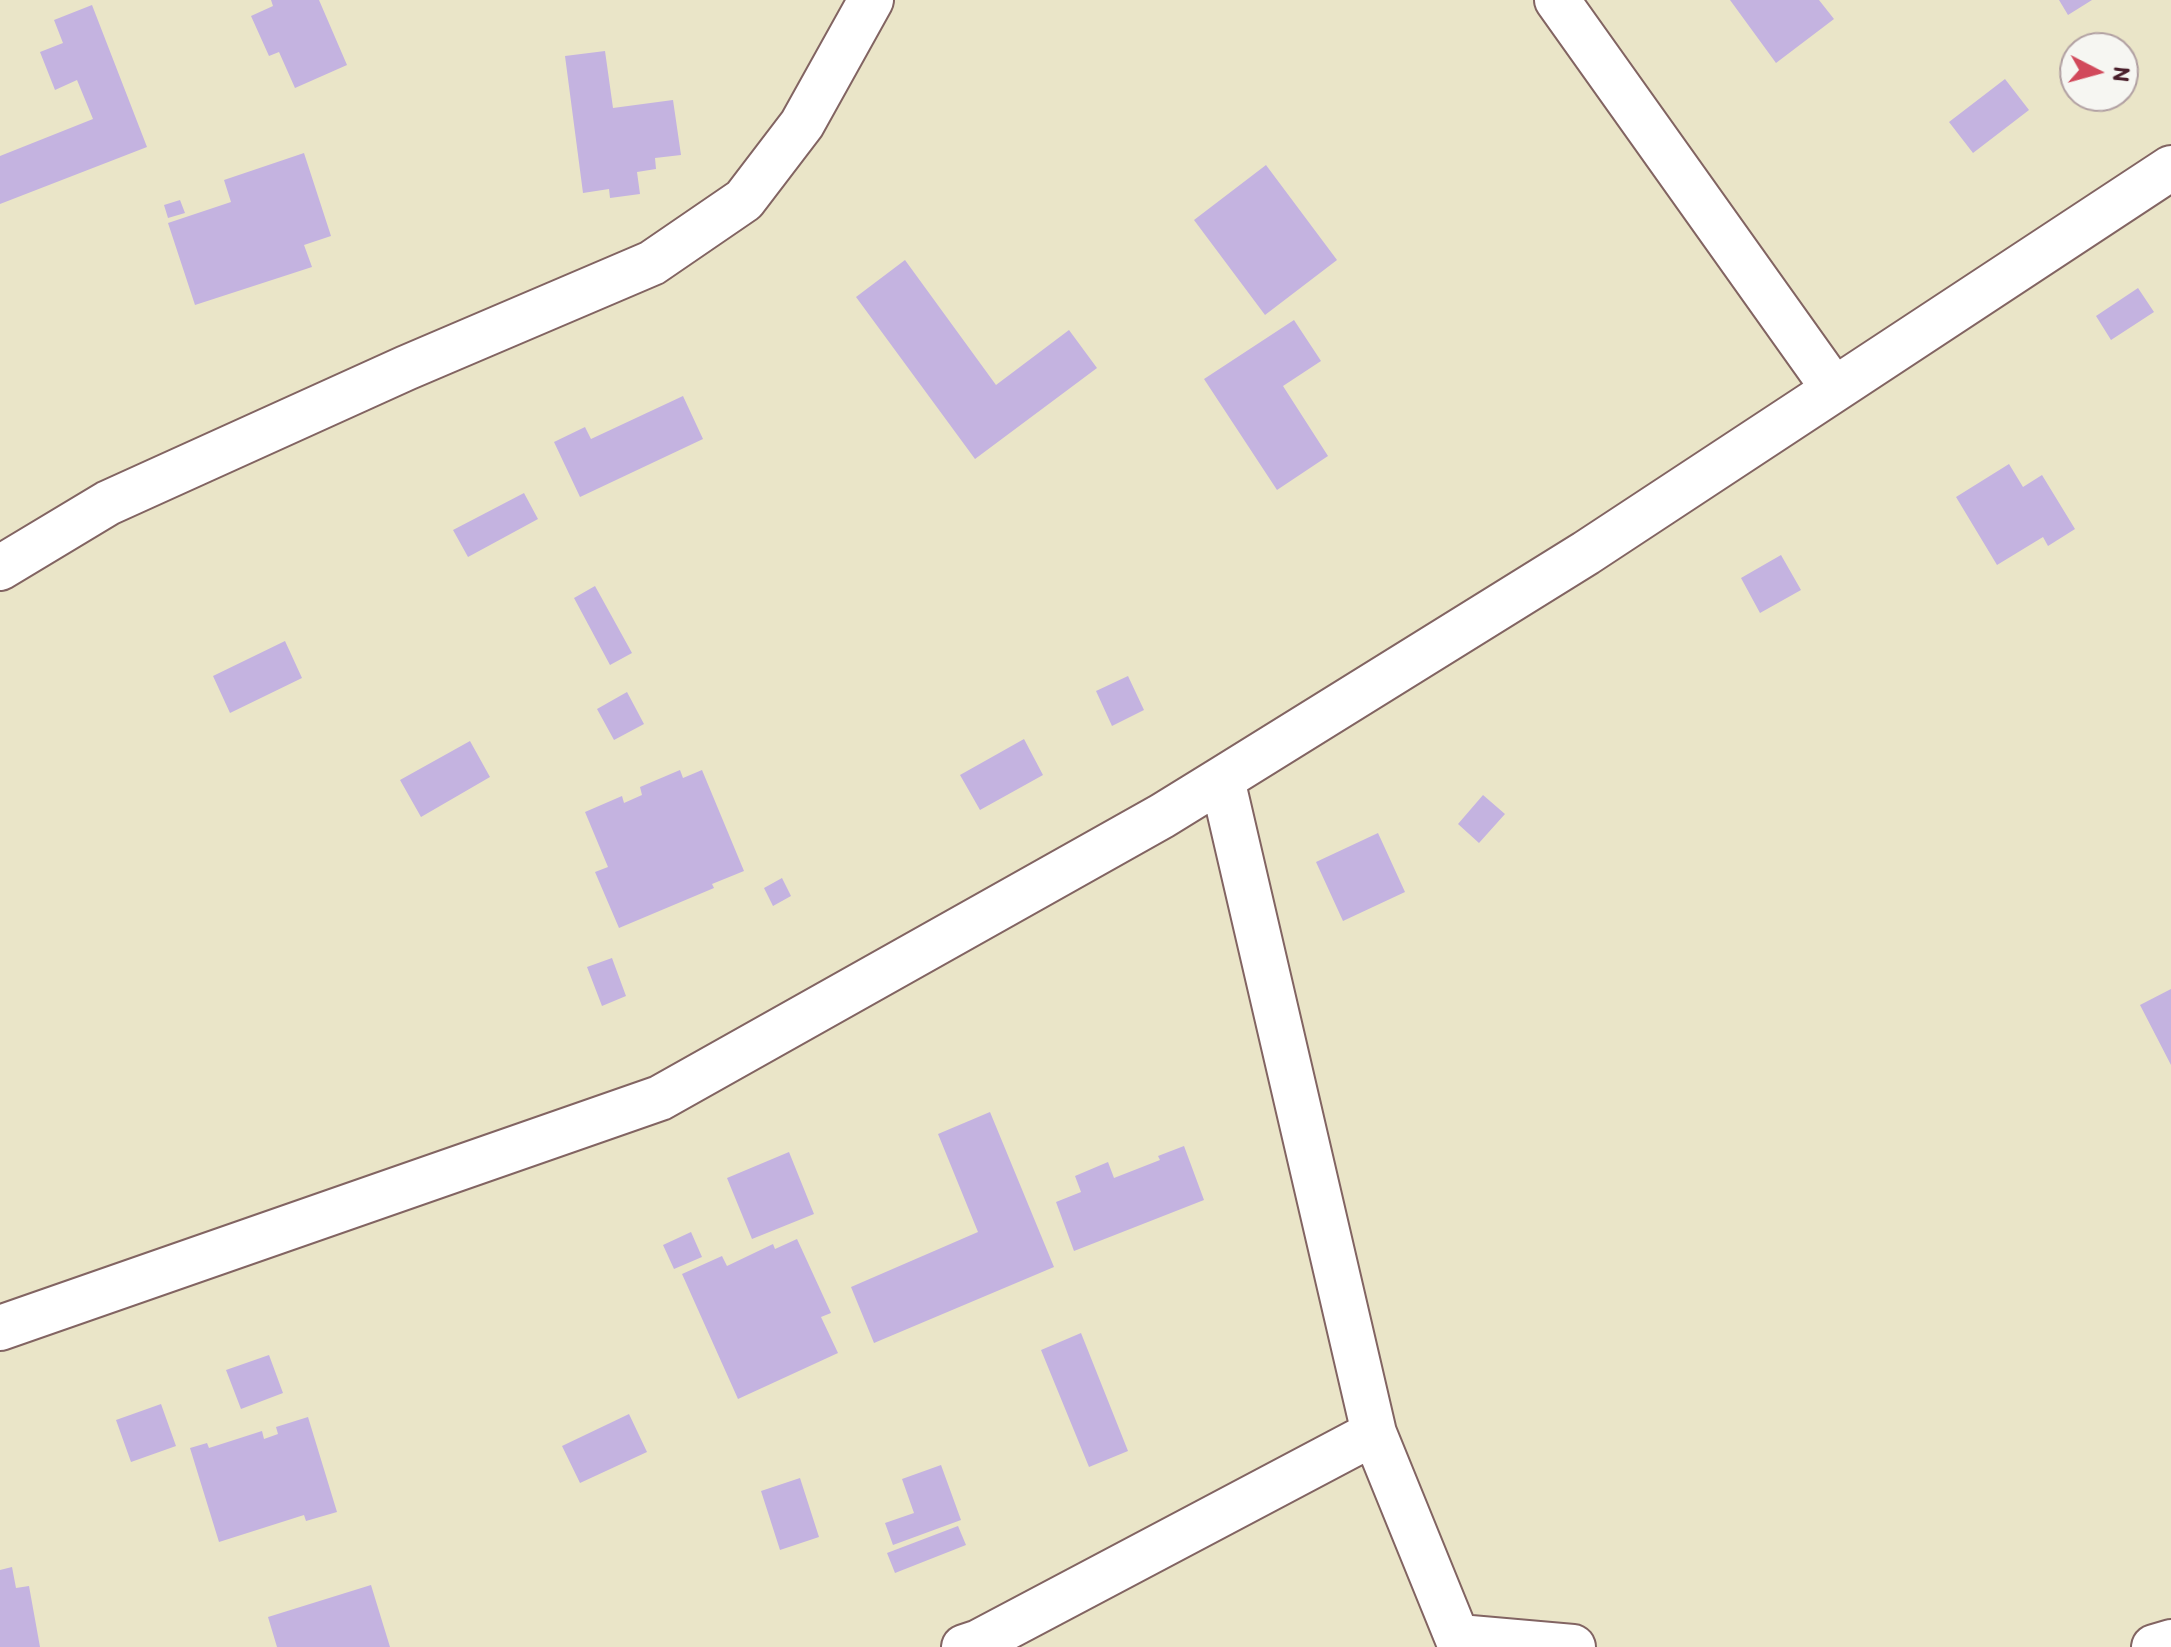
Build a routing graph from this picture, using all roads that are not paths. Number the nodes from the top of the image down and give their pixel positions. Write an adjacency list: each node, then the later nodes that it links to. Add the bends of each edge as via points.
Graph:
1 (871, 0): 5 (street, via 802,124 744,200 652,263 108,503)
2 (1557, 0): 4 (street)
3 (2171, 168): 4 (street)
4 (1834, 389): 6 (street, via 1586,553)
5 (0, 568)
6 (1222, 779): 7 (street, via 660,1098); 8 (street)
7 (0, 1328)
8 (1374, 1433): 9 (street); 11 (street)
9 (1460, 1642): 12 (street)
10 (2171, 1642): 13 (street)
11 (975, 1645)
12 (1573, 1647)
13 (2154, 1647)

